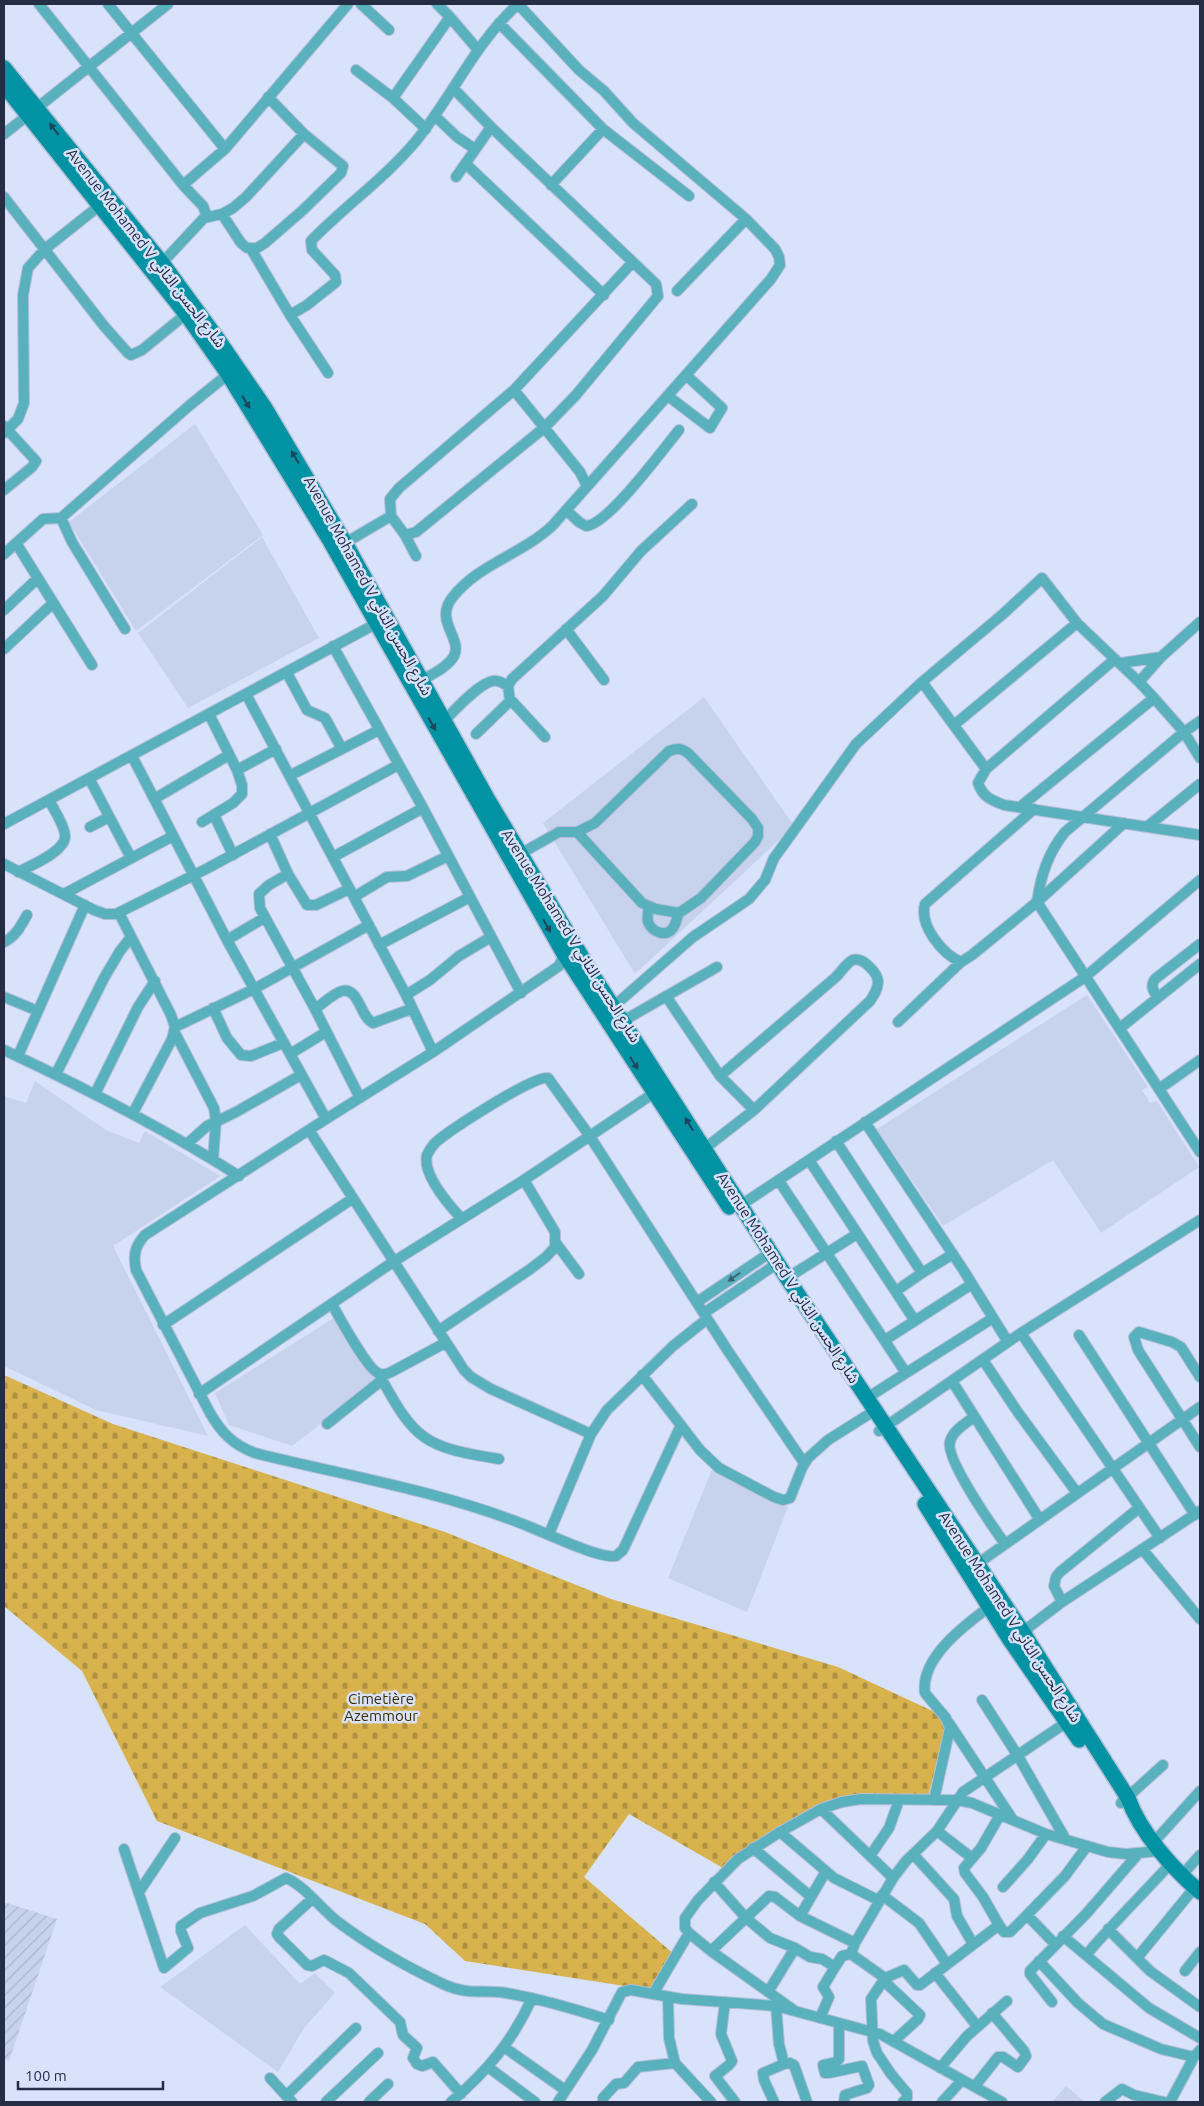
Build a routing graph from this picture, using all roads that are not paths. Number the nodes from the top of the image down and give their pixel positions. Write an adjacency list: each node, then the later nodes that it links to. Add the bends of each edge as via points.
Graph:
1 (39, 4): 14 (street)
2 (108, 4): 12 (street)
3 (168, 4): 8 (street)
4 (348, 4): 19 (street)
5 (360, 4): 11 (street)
6 (438, 4): 9 (street)
7 (518, 4): 10 (street); 39 (street, via 633,124)
8 (156, 7): 12 (street)
9 (450, 18): 13 (street); 20 (street)
10 (499, 24): 13 (street); 25 (street)
11 (389, 30)
12 (132, 33): 14 (street); 28 (street)
13 (478, 50): 18 (street)
14 (89, 66): 21 (street); 32 (street)
15 (4, 68): 21 (main road, Avenue Mohamed V شارع الحسن الثاني)
16 (356, 70): 20 (street)
17 (4, 85): 21 (main road, Avenue Mohamed V شارع الحسن الثاني)
18 (453, 88): 22 (street); 23 (street)
19 (268, 97): 27 (street); 28 (street)
20 (393, 98): 24 (street)
21 (32, 110): 26 (street); 36 (main road, Avenue Mohamed V شارع الحسن الثاني)
22 (435, 116): 24 (street); 29 (street)
23 (491, 127): 29 (street); 33 (street)
24 (426, 128): 47 (street, via 385,174 311,241 312,250 335,275 336,282)
25 (603, 129): 33 (street); 34 (street)
26 (4, 134)
27 (304, 134): 37 (street, via 246,197); 41 (street, via 341,162 342,170 265,243)
28 (225, 149): 32 (street)
29 (475, 149): 30 (street)
30 (466, 164): 31 (street); 45 (street)
31 (456, 177)
32 (183, 185): 38 (street, via 203,206)
33 (551, 185): 43 (street)
34 (689, 196)
35 (4, 197): 40 (street)
36 (104, 201): 40 (street); 42 (main road, Avenue Mohamed V شارع الحسن الثاني); 46 (main road, Avenue Mohamed V شارع الحسن الثاني)
37 (222, 214): 38 (street); 41 (street, via 241,244)
38 (207, 217): 42 (street)
39 (746, 219): 44 (street); 50 (street, via 775,249 780,265)
40 (45, 249): 46 (street, via 128,354 142,350); 54 (street, via 31,263 26,275 23,295 24,403 18,419)
41 (251, 249): 47 (street)
42 (162, 263): 48 (main road, Avenue Mohamed V شارع الحسن الثاني)
43 (632, 263): 45 (street); 53 (street, via 656,284 656,299 576,395)
44 (677, 291)
45 (604, 295): 51 (street)
46 (186, 314): 48 (main road, Avenue Mohamed V شارع الحسن الثاني)
47 (290, 315): 49 (street)
48 (233, 370): 61 (street); 64 (main road, Avenue Mohamed V شارع الحسن الثاني, one-way to 48, via 290,449); 70 (main road, Avenue Mohamed V شارع الحسن الثاني, one-way to 70, via 300,490)
49 (328, 373)
50 (686, 375): 52 (street); 52 (street, via 722,408 710,428)
51 (514, 390): 53 (street); 60 (street, via 399,488 390,499)
52 (668, 396): 56 (street)
53 (544, 428): 56 (street, via 580,472); 62 (street, via 416,532)
54 (5, 430): 57 (street, via 36,462)
55 (679, 430): 59 (street, via 600,521 586,526)
56 (587, 486): 59 (street)
57 (4, 490)
58 (692, 504): 74 (street, via 651,542 603,596)
59 (566, 510): 82 (street, via 547,530 487,568 451,599 445,614 455,655)
60 (391, 516): 62 (street); 64 (street)
61 (61, 518): 63 (street, via 43,519); 73 (street)
62 (405, 536): 66 (street)
63 (16, 543): 65 (street); 67 (street)
64 (345, 543): 70 (main road, Avenue Mohamed V شارع الحسن الثاني)
65 (4, 554)
66 (416, 556)
67 (37, 579): 68 (street); 69 (street)
68 (53, 603): 76 (street); 79 (street)
69 (4, 610)
70 (381, 621): 75 (street); 82 (main road, Avenue Mohamed V شارع الحسن الثاني); 126 (main road, Avenue Mohamed V شارع الحسن الثاني, one-way to 126)
71 (1200, 622): 77 (street)
72 (1077, 623): 78 (street); 83 (street, via 1042,578); 92 (street)
73 (125, 629)
74 (566, 629): 81 (street); 85 (street, via 521,669)
75 (333, 646): 80 (street); 93 (street)
76 (4, 649)
77 (1160, 657): 78 (street); 84 (street)
78 (1118, 661): 84 (street); 103 (street)
79 (92, 665)
80 (287, 673): 86 (street); 98 (street, via 308,711 325,718)
81 (604, 680)
82 (421, 681): 90 (main road, Avenue Mohamed V شارع الحسن الثاني)
83 (922, 682): 92 (street); 166 (street, via 856,744 774,858 755,894 693,937)
84 (1139, 682): 87 (street)
85 (508, 686): 88 (street); 90 (street, via 496,681 488,683)
86 (246, 694): 89 (street); 97 (street)
87 (1154, 698): 94 (street); 110 (street)
88 (510, 699): 95 (street); 96 (street)
89 (209, 714): 99 (street); 100 (street)
90 (444, 721): 126 (main road, Avenue Mohamed V شارع الحسن الثاني)
91 (1200, 721): 94 (street)
92 (954, 725): 103 (street)
93 (379, 730): 98 (street); 102 (street)
94 (1184, 732): 101 (street); 115 (street)
95 (476, 734)
96 (545, 737)
97 (276, 749): 104 (street); 105 (street)
98 (342, 749): 105 (street)
99 (229, 755): 104 (street); 108 (street)
100 (132, 756): 106 (street); 108 (street)
101 (1200, 758)
102 (398, 765): 111 (street); 113 (street)
103 (986, 769): 110 (street, via 978,783 985,797)
104 (237, 770): 114 (street, via 242,794)
105 (291, 775): 113 (street)
106 (89, 778): 109 (street); 116 (street)
107 (1200, 784): 120 (street)
108 (154, 799): 125 (street)
109 (49, 800): 119 (street); 132 (street, via 64,830 64,842 53,853)
110 (1020, 807): 112 (street)
111 (423, 808): 128 (street); 129 (street)
112 (1034, 809): 115 (street); 154 (street, via 925,904 923,915 932,935 948,954)
113 (309, 812): 123 (street); 129 (street)
114 (214, 815): 117 (street); 127 (street)
115 (1085, 816): 118 (street); 139 (street, via 1065,832 1048,858)
116 (109, 817): 121 (street); 130 (street)
117 (202, 822)
118 (1124, 822): 120 (street); 139 (street)
119 (4, 824)
120 (1148, 826): 124 (street)
121 (90, 827)
122 (578, 832): 126 (street, via 559,832); 141 (street); 143 (street, via 595,823 669,751 683,749 752,818 758,828 758,836 748,851 701,898)
123 (270, 834): 127 (street); 133 (street)
124 (1200, 835)
125 (173, 836): 130 (street); 134 (street)
126 (514, 853): 153 (main road, Avenue Mohamed V شارع الحسن الثاني)
127 (232, 855): 134 (street)
128 (448, 856): 136 (street, via 407,876 387,877); 138 (street)
129 (333, 857): 136 (street)
130 (131, 858): 137 (street)
131 (4, 864): 132 (street)
132 (18, 872): 137 (street)
133 (288, 874): 136 (street, via 310,907); 145 (street, via 259,894)
134 (194, 875): 142 (street); 149 (street)
135 (1200, 880): 158 (street)
136 (351, 893): 146 (street)
137 (64, 894): 140 (street)
138 (470, 897): 148 (street); 152 (street)
139 (1037, 902): 154 (street); 158 (street)
140 (86, 905): 142 (street, via 104,914); 170 (street)
141 (648, 906): 143 (street); 143 (street, via 649,922 660,933 674,927)
142 (119, 913): 147 (street)
143 (679, 913)
144 (27, 915): 150 (street, via 13,936)
145 (264, 918): 149 (street); 156 (street)
146 (369, 925): 152 (street); 156 (street)
147 (131, 937): 159 (street); 182 (street, via 104,978)
148 (491, 937): 161 (street); 162 (street)
149 (228, 940): 160 (street)
150 (4, 942)
151 (1200, 944): 165 (street, via 1155,979 1153,991)
152 (379, 945): 162 (street)
153 (570, 958): 161 (street); 166 (main road, Avenue Mohamed V شارع الحسن الثاني); 185 (main road, Avenue Mohamed V شارع الحسن الثاني, one-way to 185)
154 (961, 962): 172 (street)
155 (1200, 964): 165 (street)
156 (293, 967): 160 (street); 168 (street)
157 (717, 967): 163 (street)
158 (1085, 977): 173 (street); 193 (street)
159 (155, 981): 174 (street); 187 (street, via 138,1007)
160 (254, 989): 167 (street); 176 (street)
161 (521, 993): 178 (street)
162 (406, 995): 169 (street)
163 (666, 996): 171 (street); 184 (street)
164 (4, 997): 170 (street)
165 (1158, 997): 173 (street)
166 (614, 1006): 171 (main road, Avenue Mohamed V شارع الحسن الثاني)
167 (214, 1008): 174 (street); 176 (street, via 227,1038 241,1055 251,1056)
168 (315, 1009): 169 (street, via 339,992 346,991 353,994 364,1015 373,1023); 175 (street)
169 (411, 1009): 178 (street)
170 (38, 1011): 180 (street)
171 (623, 1021): 185 (main road, Avenue Mohamed V شارع الحسن الثاني)
172 (898, 1022)
173 (1120, 1028): 186 (street)
174 (175, 1029): 190 (street); 192 (street, via 214,1108)
175 (326, 1032): 179 (street); 188 (street)
176 (283, 1043): 179 (street)
177 (4, 1050): 180 (street)
178 (434, 1052): 188 (street)
179 (290, 1054): 183 (street)
180 (18, 1056): 182 (street)
181 (1200, 1060): 186 (street)
182 (56, 1074): 187 (street)
183 (301, 1075): 191 (street); 192 (street)
184 (720, 1076): 189 (street); 189 (street, via 851,962 857,960 866,964 878,979 870,1001)
185 (659, 1089): 195 (street); 198 (main road, Avenue Mohamed V شارع الحسن الثاني, one-way to 185); 213 (main road, Avenue Mohamed V شارع الحسن الثاني)
186 (1159, 1089): 199 (street)
187 (95, 1094): 190 (street)
188 (360, 1098): 191 (street)
189 (754, 1110): 198 (street)
190 (133, 1113): 197 (street)
191 (326, 1119): 194 (street)
192 (216, 1121): 197 (street); 200 (street)
193 (865, 1122): 196 (street); 212 (street)
194 (308, 1130): 202 (street); 205 (street)
195 (588, 1135): 203 (street); 207 (street, via 546,1077 536,1079 492,1104 436,1142 427,1157 431,1176); 220 (street)
196 (836, 1142): 201 (street); 215 (street)
197 (188, 1143): 200 (street)
198 (704, 1149): 206 (main road, Avenue Mohamed V شارع الحسن الثاني)
199 (1200, 1152)
200 (214, 1159): 202 (street)
201 (809, 1160): 204 (street); 209 (street)
202 (239, 1176): 225 (street, via 153,1230 137,1245 134,1257 136,1270)
203 (524, 1180): 207 (street); 210 (street, via 554,1230)
204 (779, 1181): 206 (street); 211 (street)
205 (352, 1199): 214 (street); 225 (street)
206 (741, 1206): 213 (main road, Avenue Mohamed V شارع الحسن الثاني)
207 (461, 1218): 214 (street)
208 (1200, 1220): 227 (street)
209 (858, 1234): 211 (street); 219 (street)
210 (556, 1243): 216 (street); 226 (street, via 542,1261)
211 (826, 1253): 217 (street); 229 (street)
212 (953, 1254): 215 (street); 218 (street)
213 (771, 1260): 217 (main road, Avenue Mohamed V شارع الحسن الثاني); 220 (street, one-way to 220); 222 (street); 240 (main road, Avenue Mohamed V شارع الحسن الثاني)
214 (393, 1262): 221 (street); 226 (street)
215 (922, 1273): 219 (street)
216 (580, 1274)
217 (787, 1278): 240 (main road, Avenue Mohamed V شارع الحسن الثاني)
218 (972, 1284): 223 (street); 224 (street)
219 (896, 1291): 224 (street)
220 (697, 1302): 222 (street)
221 (332, 1304): 235 (street, via 365,1358); 238 (street)
222 (706, 1316): 234 (street); 250 (street)
223 (992, 1318): 230 (street); 233 (street)
224 (915, 1321): 229 (street)
225 (163, 1325): 238 (street)
226 (438, 1331): 231 (street)
227 (1021, 1333): 230 (street); 251 (street)
228 (1079, 1334): 247 (street)
229 (885, 1340): 233 (street)
230 (1008, 1342): 232 (street)
231 (445, 1343): 235 (street); 246 (street, via 471,1377)
232 (983, 1360): 237 (street); 252 (street)
233 (906, 1373): 240 (street)
234 (642, 1375): 244 (street); 246 (street, via 607,1410)
235 (381, 1377): 243 (street); 249 (street, via 404,1416 424,1438 449,1450)
236 (1200, 1377): 242 (street, via 1181,1347 1148,1333 1135,1334 1138,1350)
237 (952, 1381): 241 (street); 245 (street)
238 (199, 1394): 256 (street, via 220,1430 246,1450 439,1496)
239 (1200, 1407): 242 (street)
240 (870, 1408): 245 (main road, Avenue Mohamed V شارع الحسن الثاني); 250 (street)
241 (974, 1416): 255 (street); 258 (street, via 951,1437 950,1452)
242 (1183, 1418): 247 (street); 248 (street)
243 (328, 1424)
244 (681, 1425): 250 (street, via 719,1468 779,1499 790,1498); 256 (street, via 620,1554 604,1557)
245 (882, 1429): 260 (main road, Avenue Mohamed V شارع الحسن الثاني); 262 (main road, Avenue Mohamed V شارع الحسن الثاني)
246 (591, 1434): 256 (street)
247 (1149, 1442): 251 (street); 254 (street)
248 (1200, 1447)
249 (499, 1459)
250 (804, 1463)
251 (1113, 1467): 252 (street); 253 (street)
252 (1077, 1493): 255 (street)
253 (1139, 1508): 257 (street); 261 (street, via 1060,1572 1054,1586)
254 (1198, 1513): 257 (street)
255 (1040, 1520): 258 (street)
256 (549, 1534)
257 (1160, 1538): 259 (street)
258 (1005, 1544): 260 (street)
259 (1143, 1550): 261 (street); 263 (street)
260 (977, 1564): 264 (main road, Avenue Mohamed V شارع الحسن الثاني)
261 (1062, 1602): 264 (street)
262 (989, 1607): 264 (main road, Avenue Mohamed V شارع الحسن الثاني); 267 (street, via 951,1639 926,1676 925,1693)
263 (1200, 1619)
264 (1019, 1634): 266 (main road, Avenue Mohamed V شارع الحسن الثاني)
265 (982, 1700): 268 (street)
266 (1071, 1719): 268 (street); 275 (main road, Avenue Mohamed V شارع الحسن الثاني)
267 (949, 1723): 270 (street); 273 (street)
268 (1018, 1756): 270 (street); 283 (street)
269 (1163, 1765): 275 (street)
270 (984, 1776): 274 (street, via 966,1788); 278 (street)
271 (1200, 1791): 285 (street)
272 (899, 1800): 273 (street); 276 (street, via 851,1800); 291 (street, via 889,1828)
273 (934, 1800): 274 (street)
274 (957, 1800): 277 (street); 279 (street)
275 (1127, 1804): 285 (main road, Avenue Mohamed V شارع الحسن الثاني)
276 (821, 1809): 280 (street); 291 (street)
277 (1000, 1815): 278 (street); 292 (street)
278 (1013, 1820): 281 (street)
279 (937, 1831): 288 (street); 292 (street)
280 (780, 1832): 287 (street); 294 (street)
281 (1046, 1834): 283 (street); 298 (street)
282 (175, 1838): 300 (street)
283 (1066, 1840): 284 (street)
284 (1087, 1846): 289 (street, via 1108,1852); 304 (street, via 1065,1876)
285 (1156, 1847): 289 (street); 293 (main road, Avenue Mohamed V شارع الحسن الثاني)
286 (124, 1848): 300 (street)
287 (754, 1848): 297 (street); 301 (street)
288 (913, 1854): 296 (street); 312 (street, via 954,1899 957,1916)
289 (1138, 1854): 310 (street)
290 (1200, 1855): 295 (street)
291 (870, 1856): 296 (street)
292 (972, 1858): 307 (street, via 964,1866 965,1873)
293 (1172, 1862): 295 (main road, Avenue Mohamed V شارع الحسن الثاني); 308 (street)
294 (826, 1871): 301 (street); 302 (street, via 842,1883)
295 (1182, 1874): 299 (main road, Avenue Mohamed V شارع الحسن الثاني)
296 (893, 1878): 302 (street)
297 (714, 1882): 306 (street); 309 (street, via 687,1914 685,1924)
298 (1003, 1887)
299 (1198, 1890): 319 (street)
300 (140, 1892): 303 (street, via 164,1968 188,1948 181,1926 200,1913 253,1896 286,1878 296,1882)
301 (810, 1896): 305 (street)
302 (880, 1898): 311 (street); 321 (street, via 919,1924)
303 (312, 1899): 329 (street, via 352,1932 446,1985 471,1992); 358 (street, via 278,1929 279,1937 307,1965 326,1960 349,1973 400,2022 404,2035 417,2048 413,2058 417,2064 422,2066 433,2062)
304 (1027, 1915): 307 (street, via 1010,1932 1004,1932); 313 (street)
305 (800, 1916): 306 (street, via 769,1896); 311 (street)
306 (746, 1918): 314 (street, via 770,1938); 315 (street)
307 (1000, 1925): 312 (street)
308 (1108, 1929): 318 (street); 319 (street)
309 (689, 1933): 315 (street); 327 (street)
310 (1063, 1936): 313 (street); 318 (street)
311 (855, 1943): 317 (street)
312 (973, 1944): 321 (street)
313 (1055, 1944): 320 (street)
314 (794, 1948): 322 (street); 326 (street)
315 (711, 1951): 326 (street)
316 (1200, 1952): 323 (street)
317 (851, 1954): 322 (street, via 842,1956); 325 (street)
318 (1086, 1955): 343 (street, via 1149,2008)
319 (1137, 1958): 334 (street)
320 (1039, 1962): 332 (street, via 1030,1973); 347 (street, via 1103,2024 1161,2049)
321 (947, 1964): 324 (street)
322 (835, 1967): 337 (street, via 823,1987 829,1997)
323 (1185, 1971)
324 (935, 1973): 325 (street, via 919,1985 904,1970); 340 (street)
325 (884, 1979): 342 (street, via 871,1999); 344 (street, via 920,2015)
326 (768, 1992): 335 (street)
327 (653, 1994): 328 (street); 338 (street, via 624,1990)
328 (668, 1997): 331 (street); 348 (street, via 669,2038)
329 (532, 1998): 338 (street); 345 (street)
330 (1007, 2000): 336 (street)
331 (725, 2002): 333 (street); 357 (street, via 721,2034 732,2061 715,2076)
332 (1052, 2002)
333 (776, 2006): 335 (street); 349 (street)
334 (1200, 2007)
335 (796, 2011): 337 (street)
336 (992, 2013): 340 (street); 355 (street, via 1026,2056 1018,2067 998,2056)
337 (820, 2018): 339 (street)
338 (609, 2020): 356 (street)
339 (839, 2023): 342 (street); 370 (street, via 840,2059 824,2065 824,2073 862,2066 869,2085 845,2094)
340 (977, 2026): 351 (street)
341 (356, 2028): 359 (street)
342 (872, 2032): 344 (street); 371 (street, via 877,2052 907,2093)
343 (1200, 2038)
344 (894, 2040): 351 (street)
345 (504, 2047): 350 (street); 356 (street)
346 (378, 2053): 360 (street)
347 (1197, 2053): 376 (street)
348 (675, 2063): 365 (street, via 638,2067 625,2082 616,2084); 366 (street)
349 (784, 2064): 368 (street, via 763,2074); 369 (street, via 790,2062 794,2065)
350 (488, 2067): 358 (street); 363 (street)
351 (940, 2068): 353 (street)
352 (270, 2078): 359 (street)
353 (962, 2080): 355 (street); 372 (street)
354 (388, 2084): 361 (street)
355 (975, 2086): 373 (street)
356 (565, 2090): 364 (street)
357 (726, 2092): 366 (street); 367 (street)
358 (461, 2094): 362 (street)
359 (289, 2099)
360 (326, 2102)
361 (369, 2102)
362 (451, 2102)
363 (535, 2102)
364 (558, 2102)
365 (603, 2102)
366 (712, 2102)
367 (735, 2102)
368 (774, 2102)
369 (807, 2102)
370 (844, 2102)
371 (903, 2102)
372 (942, 2102)
373 (1002, 2102)
374 (1104, 2102): 375 (street, via 1122,2089)
375 (1164, 2102)
376 (1170, 2102)

